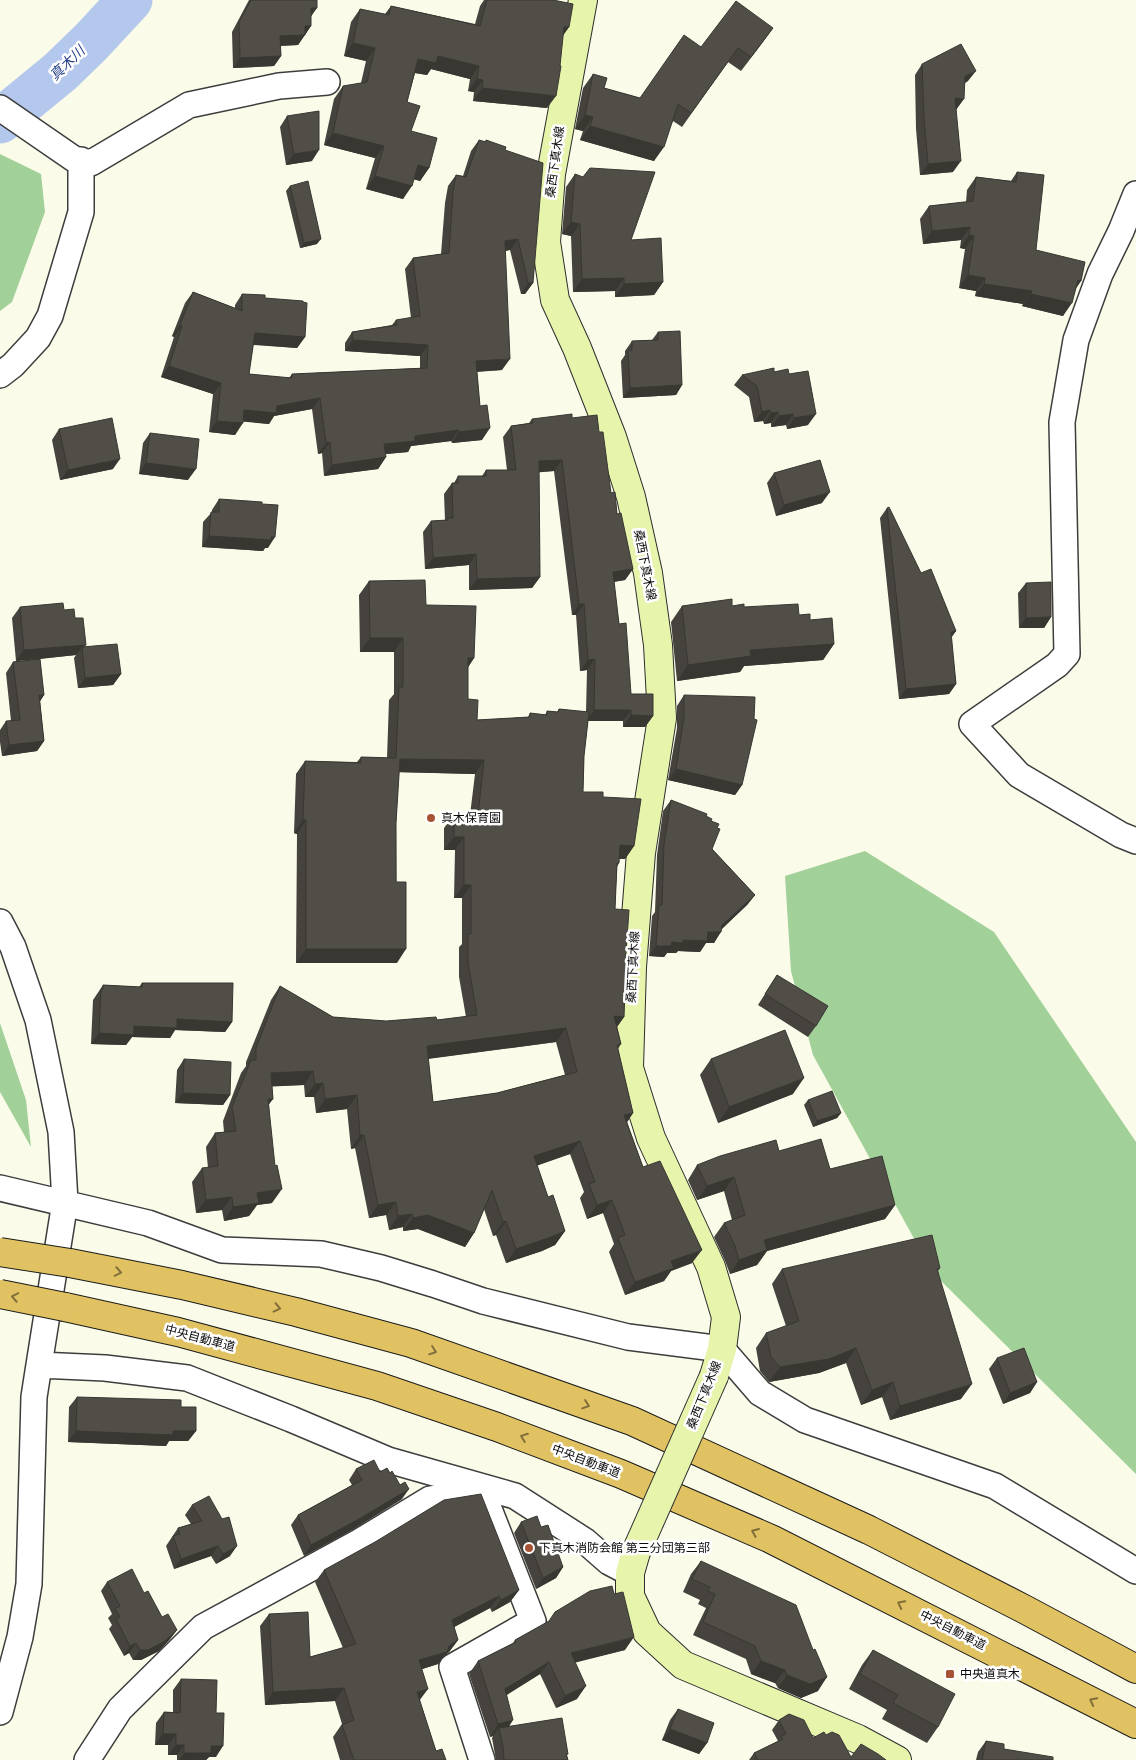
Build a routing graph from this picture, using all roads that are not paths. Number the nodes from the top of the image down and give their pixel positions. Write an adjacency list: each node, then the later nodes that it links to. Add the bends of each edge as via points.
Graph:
1 (583, 0): 13 (main road, 桑西下真木線, via 551,174 546,242 556,300 612,437 631,497 648,573 658,645 662,718 640,852 629,1068 651,1138 711,1267 726,1317)
2 (327, 82): 4 (street, via 279,86 189,105 91,163)
3 (0, 108): 4 (street, via 74,159)
4 (81, 160): 6 (street, via 81,212 50,316 38,338)
5 (1136, 194): 7 (street, via 1100,274 1076,340 1062,422 1067,654 1057,665 972,724 1019,775)
6 (0, 375)
7 (1136, 841)
8 (0, 922): 10 (street, via 13,947 38,1020 61,1132)
9 (0, 1188): 10 (street)
10 (65, 1202): 13 (street, via 148,1223 222,1250 322,1254 381,1268 483,1301 628,1337); 14 (street)
11 (0, 1252): 18 (highway, one-way to 18, bridge, via 182,1285 296,1312 411,1343 632,1421 869,1530)
12 (0, 1294): 20 (highway, 中央自動車道, one-way to 12, bridge, via 771,1539 612,1471 497,1427 377,1386 178,1332)
13 (722, 1349): 16 (main road, 桑西下真木線, bridge, via 714,1376); 17 (street, via 760,1393 805,1420 994,1486)
14 (39, 1366): 15 (street, via 105,1368 187,1378 388,1460); 19 (street, via 34,1396 28,1584 20,1637)
15 (486, 1490): 16 (street, via 515,1496 585,1541 609,1562); 21 (street, via 430,1499 359,1542 203,1627 120,1710); 22 (street, via 533,1621 452,1668)
16 (633, 1562): 23 (main road, 桑西下真木線, via 630,1596 647,1632 683,1665 858,1739)
17 (1136, 1570)
18 (1136, 1669)
19 (0, 1712)
20 (1136, 1724)
21 (88, 1760)
22 (482, 1760)
23 (897, 1760)

